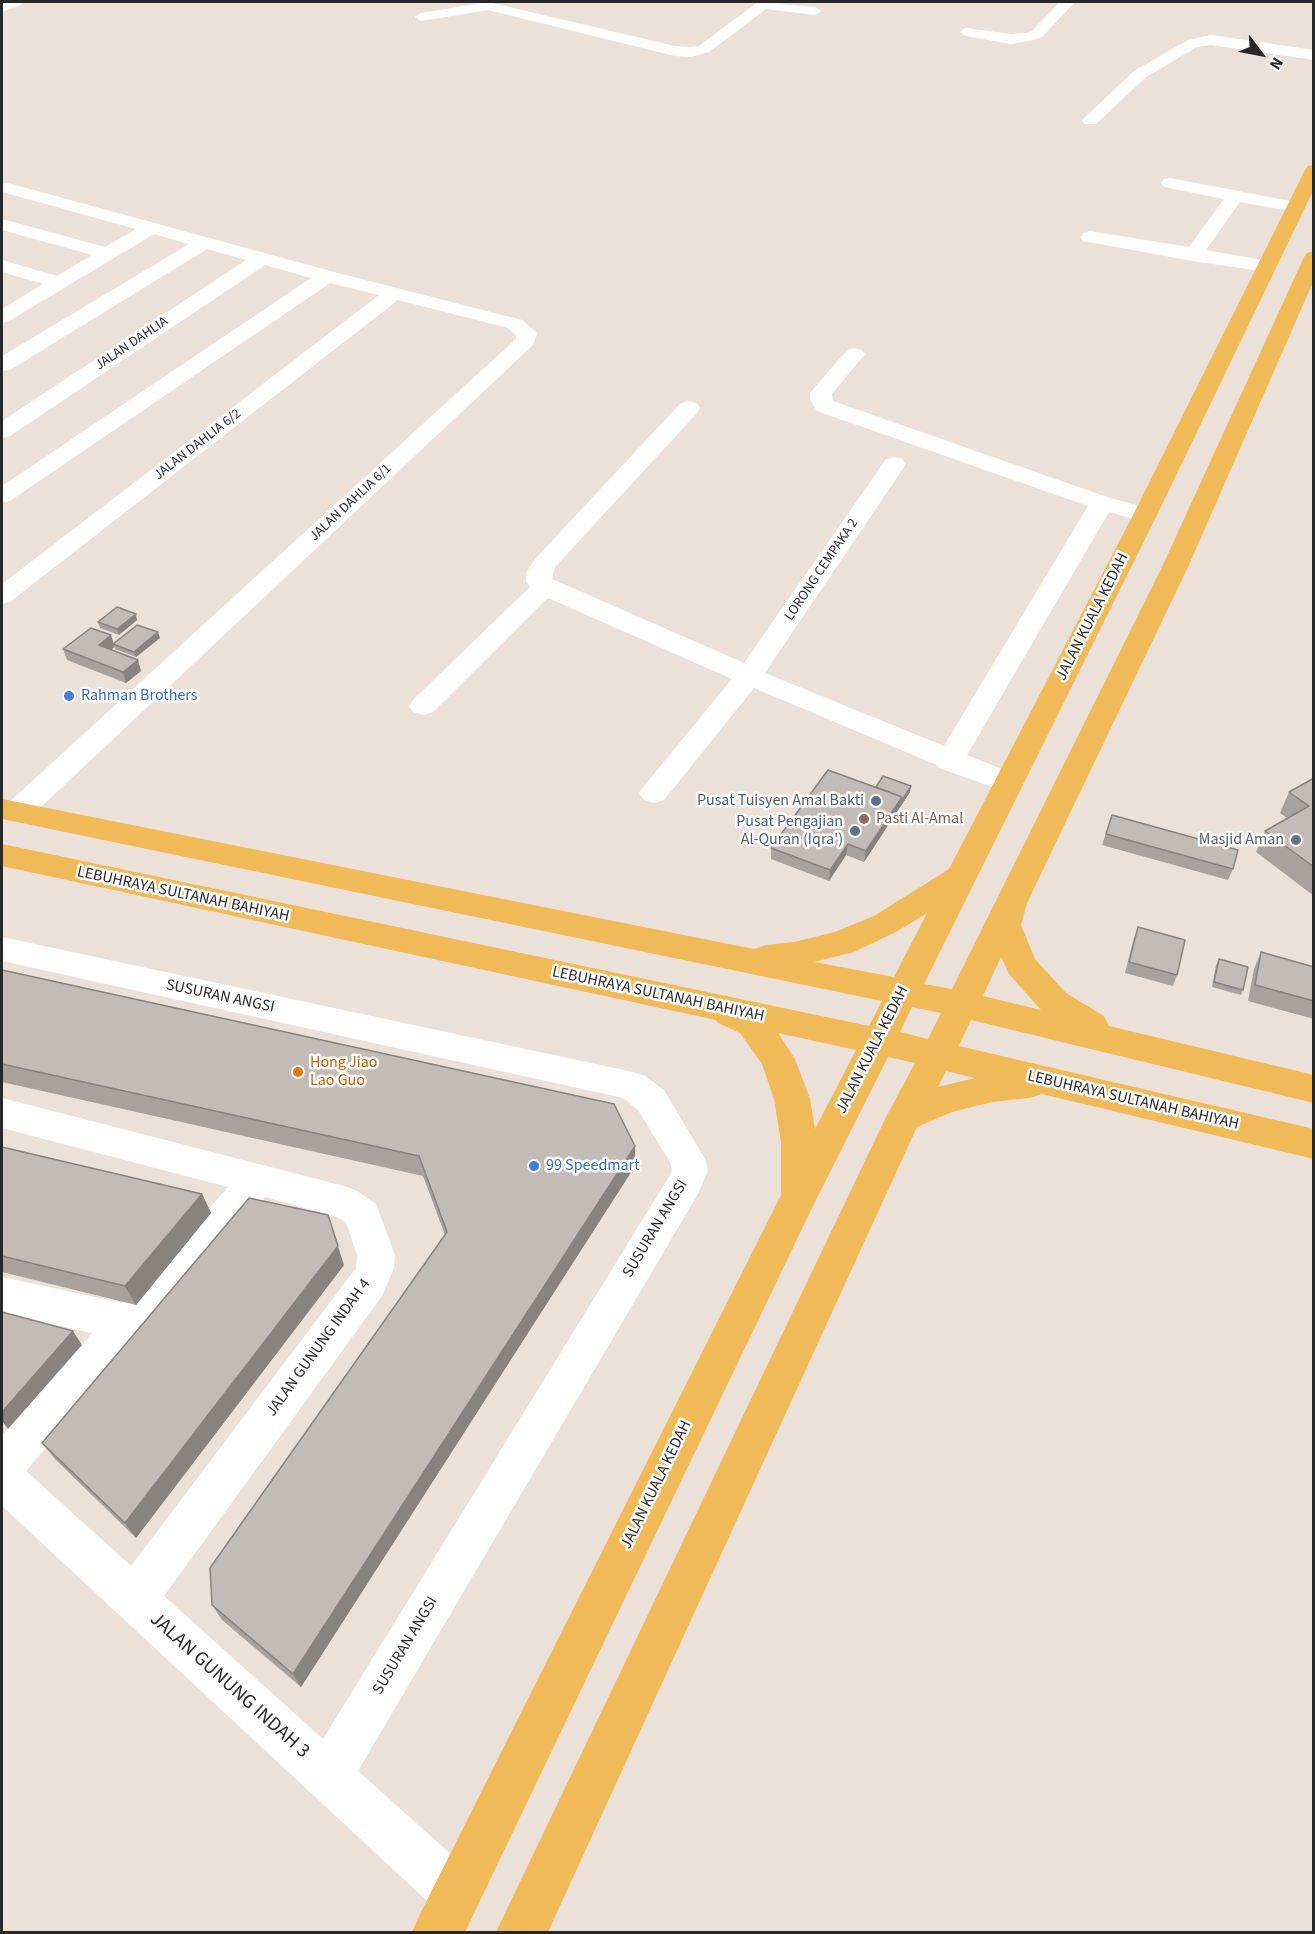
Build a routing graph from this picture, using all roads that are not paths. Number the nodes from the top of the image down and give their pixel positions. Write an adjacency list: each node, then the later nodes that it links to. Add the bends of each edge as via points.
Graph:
1 (16, 2): 4 (street)
2 (1068, 2): 7 (street, via 1029,37 1011,39)
3 (765, 3): 5 (street); 6 (street, via 704,49 691,52 488,6)
4 (2, 8)
5 (815, 11)
6 (422, 17)
7 (966, 33)
8 (1314, 55): 9 (street, via 1218,41 1193,43 1140,74)
9 (1090, 120)
10 (1314, 170): 14 (main road, JALAN KUALA KEDAH)
11 (1170, 183): 13 (street)
12 (7, 190): 16 (street, JALAN DAHLIA 6/1)
13 (1235, 196): 14 (street); 20 (street)
14 (1295, 207): 24 (main road, JALAN KUALA KEDAH)
15 (2, 224): 19 (street)
16 (153, 227): 18 (street, JALAN DAHLIA 6/1); 19 (street)
17 (1090, 237): 20 (street)
18 (205, 242): 22 (street, JALAN DAHLIA 6/1); 30 (street)
19 (108, 254): 26 (street)
20 (1193, 255): 24 (street)
21 (1314, 257): 37 (main road, JALAN KUALA KEDAH)
22 (262, 258): 25 (street, JALAN DAHLIA 6/1); 32 (street, JALAN DAHLIA)
23 (2, 266): 26 (street)
24 (1267, 266): 36 (main road, JALAN KUALA KEDAH)
25 (327, 276): 27 (street, JALAN DAHLIA 6/1); 34 (street)
26 (59, 283): 28 (street)
27 (395, 293): 39 (street, JALAN DAHLIA 6/2); 45 (street, JALAN DAHLIA 6/1, via 515,324 527,333 526,340)
28 (3, 315)
29 (854, 354): 35 (street, via 821,393 820,400 825,406)
30 (2, 365)
31 (689, 408): 38 (street, via 544,564 538,581)
32 (2, 431)
33 (894, 464): 40 (street, LORONG CEMPAKA 2)
34 (2, 496)
35 (1102, 503): 36 (street); 42 (street)
36 (1145, 515): 37 (main road, JALAN KUALA KEDAH)
37 (1150, 561): 43 (main road, JALAN KUALA KEDAH); 48 (main road, JALAN KUALA KEDAH)
38 (545, 587): 40 (street); 41 (street)
39 (2, 596)
40 (750, 675): 42 (street); 44 (street, LORONG CEMPAKA 2)
41 (423, 706)
42 (949, 761): 43 (street)
43 (1009, 783): 47 (main road, JALAN KUALA KEDAH)
44 (654, 793)
45 (9, 810): 50 (main road)
46 (2, 855): 53 (main road, LEBUHRAYA SULTANAH BAHIYAH)
47 (961, 877): 50 (main road, via 885,924 842,943); 51 (main road, JALAN KUALA KEDAH)
48 (1017, 889): 52 (main road, JALAN KUALA KEDAH); 55 (main road, via 1005,925 1021,965 1054,1002 1103,1031)
49 (2, 951): 69 (street, SUSURAN ANGSI, via 633,1086 651,1100 687,1159 690,1170 686,1181)
50 (742, 960): 51 (main road)
51 (903, 992): 52 (main road); 54 (main road, JALAN KUALA KEDAH)
52 (961, 1004): 55 (main road); 56 (main road, JALAN KUALA KEDAH)
53 (713, 1007): 54 (main road, LEBUHRAYA SULTANAH BAHIYAH); 63 (main road, via 752,1024 778,1059 792,1099 797,1132)
54 (878, 1041): 56 (main road, LEBUHRAYA SULTANAH BAHIYAH); 63 (main road, JALAN KUALA KEDAH)
55 (1158, 1050): 57 (main road)
56 (936, 1055): 58 (main road, LEBUHRAYA SULTANAH BAHIYAH); 60 (main road, JALAN KUALA KEDAH)
57 (1314, 1089)
58 (1087, 1090): 60 (main road, via 1039,1083 992,1088 946,1099); 61 (main road, LEBUHRAYA SULTANAH BAHIYAH)
59 (2, 1113): 62 (street, JALAN GUNUNG INDAH 4)
60 (904, 1116): 71 (main road, JALAN KUALA KEDAH)
61 (1314, 1144)
62 (257, 1180): 65 (street, via 150,1307); 68 (street, JALAN GUNUNG INDAH 4, via 344,1202 356,1209 363,1216 376,1255 375,1268 368,1284)
63 (798, 1199): 70 (main road, JALAN KUALA KEDAH)
64 (2, 1295): 65 (street)
65 (127, 1322): 66 (street)
66 (2, 1466)
67 (2, 1478): 68 (street, JALAN GUNUNG INDAH 3)
68 (134, 1599): 69 (street, JALAN GUNUNG INDAH 3)
69 (328, 1776): 70 (street, JALAN GUNUNG INDAH 3)
70 (447, 1913)
71 (522, 1932)

